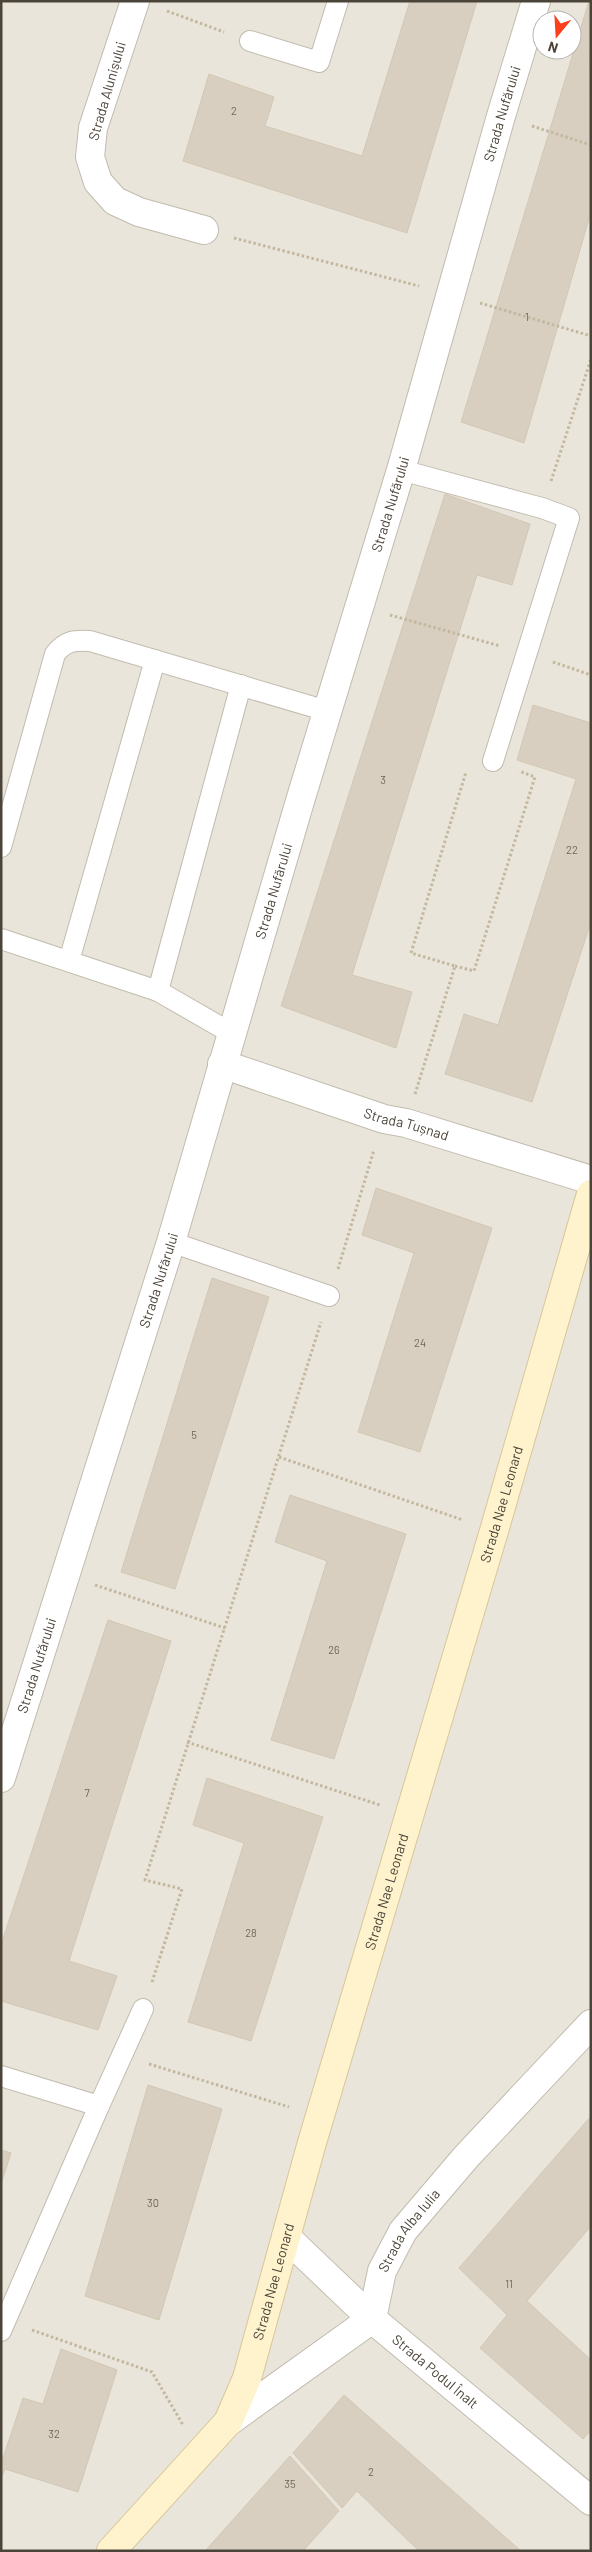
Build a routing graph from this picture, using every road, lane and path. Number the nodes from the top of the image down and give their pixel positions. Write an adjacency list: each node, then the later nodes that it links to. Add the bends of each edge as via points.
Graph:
1 (338, 1): 4 (lane, via 320,62)
2 (536, 1): 5 (street, Strada Nufărului)
3 (147, 5): 4 (path); 7 (street, Strada Alunișului, via 93,128 90,156 98,182 116,201 139,212)
4 (250, 41)
5 (501, 116): 6 (path); 8 (street, Strada Nufărului)
6 (591, 145)
7 (204, 230): 8 (path)
8 (450, 294): 9 (path); 11 (street, Strada Nufărului)
9 (591, 336)
10 (591, 359): 12 (path)
11 (401, 470): 12 (lane); 13 (street, Strada Nufărului)
12 (542, 508): 14 (lane, via 569,518)
13 (359, 606): 14 (path); 18 (street, Strada Nufărului)
14 (528, 654): 16 (path); 19 (lane)
15 (155, 660): 17 (lane); 20 (lane, via 90,641 74,640 62,645 55,654); 22 (lane)
16 (591, 675)
17 (240, 685): 18 (lane); 24 (lane)
18 (327, 711): 25 (street, Strada Nufărului)
19 (493, 761): 23 (path, via 535,777 474,971); 23 (path, via 472,754 411,953)
20 (1, 847)
21 (1, 939): 22 (lane)
22 (69, 961): 24 (lane)
23 (455, 966): 27 (path)
24 (158, 991): 25 (lane)
25 (231, 1033): 26 (street, Strada Nufărului)
26 (222, 1064): 27 (street, Strada Tușnad); 30 (street, Strada Nufărului)
27 (395, 1121): 28 (street, Strada Tușnad); 31 (path)
28 (591, 1180)
29 (591, 1194): 33 (street, Strada Nae Leonard)
30 (171, 1242): 31 (lane); 34 (street, Strada Nufărului)
31 (329, 1296): 32 (path)
32 (279, 1457): 33 (path); 35 (path)
33 (494, 1531): 38 (street, Strada Nae Leonard)
34 (66, 1576): 35 (path); 37 (street, Strada Nufărului)
35 (226, 1628): 36 (path)
36 (187, 1742): 38 (path); 39 (path, via 145,1880 182,1889)
37 (1, 1778)
38 (409, 1814): 44 (street, Strada Nae Leonard)
39 (143, 2009): 41 (lane)
40 (591, 2024): 46 (street, Strada Alba Iulia, via 402,2231 382,2272)
41 (124, 2056): 43 (lane); 44 (path)
42 (1, 2076): 43 (lane)
43 (99, 2106): 47 (lane)
44 (321, 2117): 45 (street, Strada Nae Leonard)
45 (286, 2237): 46 (street, Strada Podul Înalt); 48 (street, Strada Nae Leonard, via 247,2378)
46 (372, 2319): 48 (street); 50 (street, Strada Podul Înalt)
47 (4, 2326): 49 (path, via 152,2372)
48 (228, 2422): 49 (street, Strada Nae Leonard)
49 (199, 2454): 51 (street, Strada Nae Leonard)
50 (591, 2501)
51 (111, 2551)

